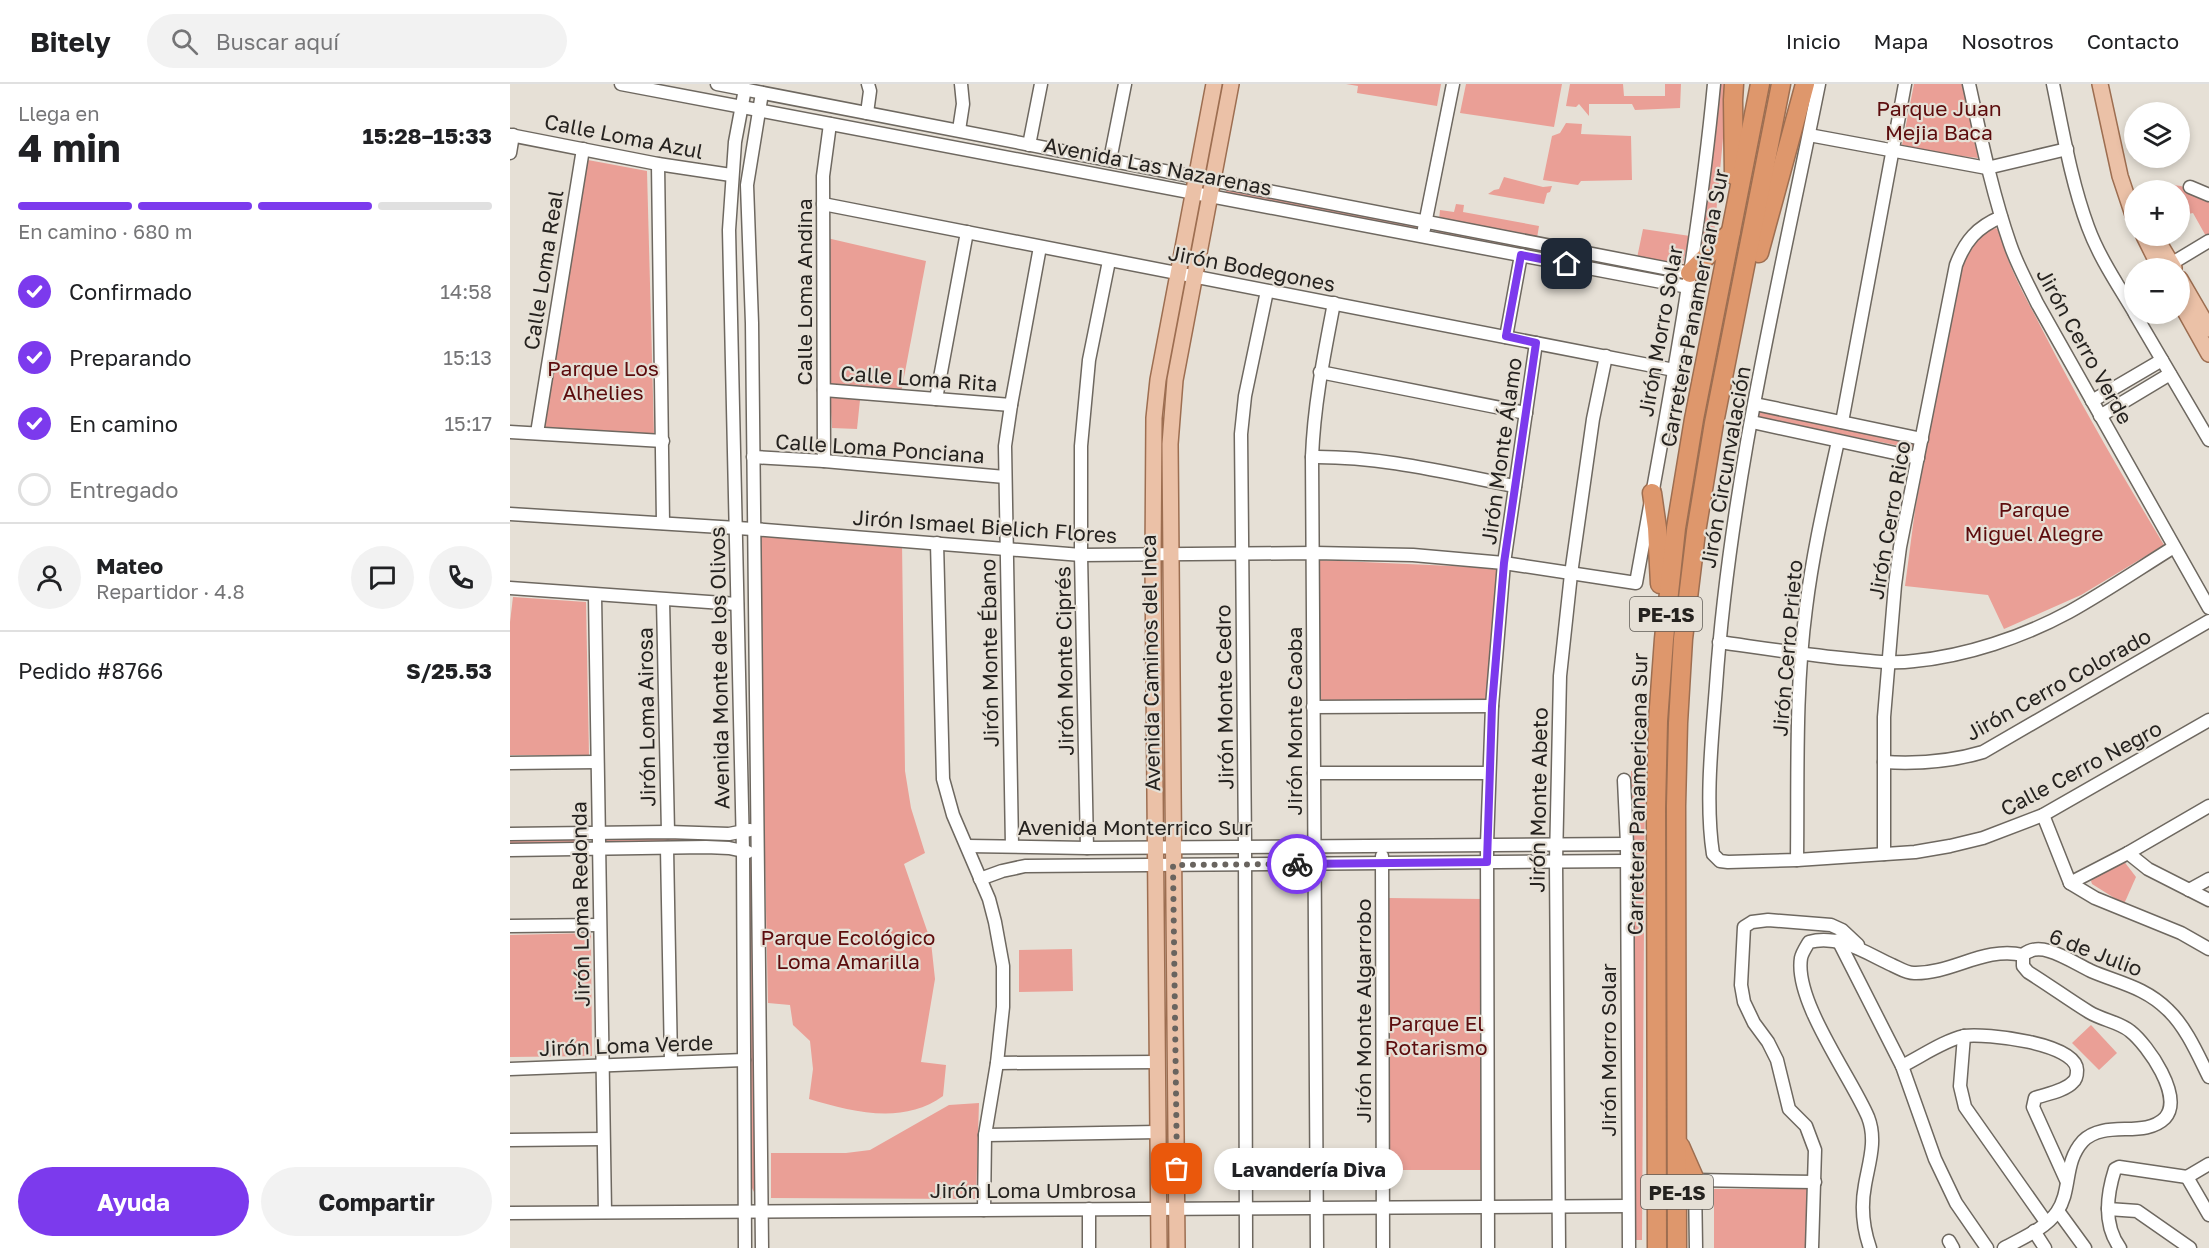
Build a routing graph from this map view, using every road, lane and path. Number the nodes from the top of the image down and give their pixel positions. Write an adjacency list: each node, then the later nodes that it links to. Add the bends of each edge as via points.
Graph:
1 (621, 84): 23 (street, Avenida Las Nazarenas)
2 (717, 84): 21 (street, Avenida Las Nazarenas)
3 (868, 84): 25 (street)
4 (960, 84): 27 (street)
5 (1041, 84): 30 (street)
6 (1125, 84): 35 (street)
7 (1214, 84): 40 (main road, Avenida Caminos del Inca)
8 (1231, 84): 42 (main road, Avenida Caminos del Inca)
9 (1452, 84): 48 (street)
10 (1714, 84): 59 (street, Jirón Morro Solar)
11 (1734, 84): 46 (highway)
12 (1760, 84): 46 (highway, Carretera Panamericana Sur / PE-1S)
13 (1781, 84): 69 (highway, Carretera Panamericana Sur / PE-1S)
14 (1805, 84): 69 (highway)
15 (1819, 84): 29 (street, Jirón Circunvalación)
16 (1905, 84): 32 (street)
17 (1969, 84): 37 (street, Jirón Cerro Verde)
18 (2053, 84): 33 (street)
19 (2100, 84): 43 (main road)
20 (2109, 84): 39 (main road)
21 (745, 89): 22 (street, Avenida Las Nazarenas); 23 (street, Avenida Monte de los Olivos)
22 (762, 93): 24 (street, Avenida Monte de los Olivos); 25 (street, Avenida Las Nazarenas)
23 (741, 107): 24 (street, Avenida Las Nazarenas); 38 (street, Avenida Monte de los Olivos)
24 (758, 110): 26 (street, Avenida Las Nazarenas); 92 (street, Avenida Monte de los Olivos, via 747,184)
25 (867, 113): 27 (street, Avenida Las Nazarenas)
26 (830, 124): 40 (street, Avenida Las Nazarenas); 45 (street, Calle Loma Andina)
27 (960, 130): 30 (street, Avenida Las Nazarenas)
28 (511, 135): 31 (street, Calle Loma Azul); 34 (street)
29 (1809, 135): 32 (street); 79 (street, Jirón Circunvalación)
30 (1029, 145): 35 (street, Avenida Las Nazarenas)
31 (582, 149): 36 (street, Calle Loma Azul); 86 (street, Calle Loma Real)
32 (1894, 149): 37 (street); 84 (street)
33 (2067, 149): 37 (street); 61 (street, via 2088,228)
34 (510, 153)
35 (1110, 160): 40 (street, Avenida Las Nazarenas)
36 (658, 164): 38 (street, Calle Loma Azul); 89 (street)
37 (1987, 168): 47 (street, Jirón Cerro Verde)
38 (731, 176): 100 (street, Avenida Monte de los Olivos)
39 (2130, 180)
40 (1195, 185): 42 (street, Avenida Las Nazarenas); 57 (main road, Avenida Caminos del Inca)
41 (2190, 187): 44 (street)
42 (1211, 188): 48 (street, Avenida Las Nazarenas); 51 (street, Avenida Las Nazarenas); 58 (main road, Avenida Caminos del Inca)
43 (2124, 188)
44 (2209, 195)
45 (823, 204): 49 (street, Jirón Bodegones); 76 (street, Calle Loma Andina)
46 (1735, 214): 50 (highway, Carretera Panamericana Sur / PE-1S)
47 (2001, 217): 78 (street, Jirón Cerro Verde, via 2037,303); 87 (street, Jirón Cerro Rico, via 1977,229 1956,265)
48 (1425, 222): 51 (street); 59 (street, Avenida Las Nazarenas)
49 (967, 232): 53 (street, Jirón Bodegones); 77 (street)
50 (1731, 232): 59 (highway); 119 (highway, Carretera Panamericana Sur / PE-1S, via 1694,419)
51 (1422, 236): 54 (street, Avenida Las Nazarenas)
52 (2209, 241): 55 (street)
53 (1040, 247): 56 (street, Jirón Bodegones); 80 (street, Jirón Monte Ébano)
54 (1521, 255): 59 (street, Avenida Las Nazarenas); 67 (street)
55 (2182, 258)
56 (1108, 261): 57 (street, Jirón Bodegones); 109 (street, Jirón Monte Ciprés, via 1084,405)
57 (1177, 274): 58 (street, Jirón Bodegones); 106 (main road, Avenida Caminos del Inca, via 1154,418)
58 (1196, 278): 60 (street, Jirón Bodegones); 107 (main road, Avenida Caminos del Inca, via 1171,414)
59 (1689, 280): 73 (street, Jirón Morro Solar)
60 (1267, 291): 63 (street, Jirón Bodegones); 108 (street, Jirón Monte Cedro, via 1243,415)
61 (2124, 294)
62 (2190, 296): 66 (main road)
63 (1334, 303): 67 (street, Jirón Bodegones); 74 (street, Jirón Monte Caoba)
64 (2190, 320): 70 (main road)
65 (2141, 324): 72 (street)
66 (2209, 329)
67 (1506, 336): 68 (street, Jirón Bodegones)
68 (1536, 343): 71 (street, Jirón Bodegones); 81 (street, Jirón Monte Álamo)
69 (1731, 343): 190 (highway, Carretera Panamericana Sur / PE-1S, via 1696,532 1680,681 1676,806)
70 (2209, 354)
71 (1606, 356): 73 (street, Jirón Bodegones); 111 (street, Jirón Monte Abeto)
72 (2162, 360): 75 (street); 78 (street)
73 (1674, 370): 97 (street, Jirón Morro Solar)
74 (1320, 372): 81 (street); 91 (street, Jirón Monte Caoba)
75 (2170, 374): 82 (street); 88 (street)
76 (824, 390): 77 (street, Calle Loma Rita); 94 (street, Calle Loma Andina)
77 (936, 399): 80 (street, Calle Loma Rita)
78 (2092, 401): 82 (street, Jirón Cerro Verde)
79 (1755, 404): 83 (street, Jirón Circunvalación); 84 (street)
80 (1011, 405): 95 (street, Jirón Monte Ébano)
81 (1526, 413): 96 (street, Jirón Monte Álamo)
82 (2100, 416): 103 (street, Jirón Cerro Verde)
83 (1752, 422): 90 (street); 120 (street, Jirón Circunvalación, via 1737,498)
84 (1842, 422): 87 (street)
85 (510, 432): 86 (street)
86 (537, 433): 89 (street)
87 (1922, 439): 93 (street, Jirón Cerro Rico)
88 (2209, 440)
89 (663, 441): 99 (street)
90 (1838, 441): 93 (street); 121 (street, Jirón Cerro Prieto, via 1817,536)
91 (1312, 457): 96 (street, via 1372,459); 105 (street, Jirón Monte Caoba)
92 (753, 458): 94 (street, Calle Loma Ponciana); 101 (street, Avenida Monte de los Olivos)
93 (1918, 458): 122 (street, Jirón Cerro Rico, via 1900,547)
94 (824, 461): 95 (street, Calle Loma Ponciana)
95 (1005, 477): 104 (street, Jirón Monte Ébano)
96 (1515, 486): 110 (street, Jirón Monte Álamo)
97 (1652, 494): 112 (street, Jirón Morro Solar); 119 (highway)
98 (510, 514): 99 (street, Jirón Ismael Bielich Flores)
99 (663, 523): 100 (street, Jirón Ismael Bielich Flores)
100 (736, 528): 101 (street, Jirón Ismael Bielich Flores); 116 (street, Avenida Monte de los Olivos)
101 (753, 529): 102 (street, Jirón Ismael Bielich Flores); 134 (street, Avenida Monte de los Olivos)
102 (937, 543): 104 (street, Jirón Ismael Bielich Flores); 143 (street, via 943,779)
103 (2174, 547): 117 (street, Jirón Cerro Verde); 122 (street, via 2049,621 1983,647 1922,660)
104 (1006, 550): 109 (street, Jirón Ismael Bielich Flores); 144 (street, Jirón Monte Ébano)
105 (1314, 553): 108 (street, Jirón Ismael Bielich Flores); 110 (street, Jirón Ismael Bielich Flores, via 1413,555); 124 (street, Jirón Monte Caoba)
106 (1153, 554): 107 (street, Jirón Ismael Bielich Flores); 109 (street, Jirón Ismael Bielich Flores); 147 (main road, Avenida Caminos del Inca)
107 (1170, 554): 108 (street, Jirón Ismael Bielich Flores); 148 (main road, Avenida Caminos del Inca)
108 (1241, 554): 145 (street, Jirón Monte Cedro)
109 (1081, 555): 150 (street, Jirón Monte Ciprés)
110 (1504, 563): 111 (street, Jirón Ismael Bielich Flores); 123 (street, Jirón Monte Álamo)
111 (1571, 574): 112 (street, Jirón Ismael Bielich Flores); 141 (street, Jirón Monte Abeto, via 1560,676)
112 (1636, 583)
113 (510, 588): 114 (street)
114 (594, 595): 115 (street); 126 (street, Jirón Loma Redonda)
115 (663, 600): 116 (street); 135 (street, Jirón Loma Airosa)
116 (737, 604): 136 (street, Avenida Monte de los Olivos)
117 (2209, 608)
118 (2209, 621): 127 (street, Jirón Cerro Colorado, via 1983,752 1946,761)
119 (1664, 639): 227 (highway, Carretera Panamericana Sur / PE-1S, via 1656,808)
120 (1719, 642): 121 (street); 157 (street, Jirón Circunvalación, via 1711,773 1711,840)
121 (1802, 654): 122 (street); 158 (street, Jirón Cerro Prieto)
122 (1888, 662): 127 (street, Jirón Cerro Rico)
123 (1492, 706): 124 (street); 130 (street, Jirón Monte Álamo)
124 (1313, 707): 129 (street, Jirón Monte Caoba)
125 (2209, 720): 133 (street, Calle Cerro Negro)
126 (597, 762): 128 (street); 138 (street, Jirón Loma Redonda)
127 (1884, 762): 155 (street, Jirón Cerro Rico)
128 (510, 763)
129 (1314, 773): 130 (street); 146 (street, Jirón Monte Caoba)
130 (1489, 773): 140 (street, Jirón Monte Álamo)
131 (1624, 780): 139 (street, Jirón Morro Solar)
132 (2209, 806): 154 (street)
133 (2043, 815): 155 (street, Calle Cerro Negro, via 1983,838); 169 (street)
134 (757, 829): 136 (street); 156 (street, Avenida Monte de los Olivos)
135 (668, 832): 136 (street); 138 (street)
136 (742, 832): 153 (street, Avenida Monte de los Olivos)
137 (510, 834): 138 (street)
138 (599, 834): 152 (street, Jirón Loma Redonda)
139 (1627, 843): 141 (street, Avenida Monterrico Sur); 159 (street, Jirón Morro Solar)
140 (1487, 844): 141 (street, Avenida Monterrico Sur); 142 (street, Avenida Monterrico Sur); 160 (street, Jirón Monte Álamo)
141 (1556, 844): 161 (street, Jirón Monte Abeto)
142 (1382, 845): 146 (street, Avenida Monterrico Sur); 163 (street, Jirón Monte Algarrobo)
143 (967, 846): 144 (street, Avenida Monterrico Sur); 167 (street)
144 (1012, 846): 150 (street, Avenida Monterrico Sur)
145 (1245, 846): 146 (street, Avenida Monterrico Sur); 148 (street, Avenida Monterrico Sur); 164 (street, Jirón Monte Cedro)
146 (1314, 846): 162 (street, Jirón Monte Caoba)
147 (1156, 847): 148 (street, Avenida Monterrico Sur); 150 (street, Avenida Monterrico Sur); 165 (main road, Avenida Caminos del Inca)
148 (1173, 847): 166 (main road, Avenida Caminos del Inca)
149 (667, 848): 152 (street); 153 (street); 180 (street)
150 (1087, 848)
151 (510, 850): 152 (street)
152 (599, 850): 173 (street, Jirón Loma Redonda)
153 (743, 851): 156 (street); 179 (street, Avenida Monte de los Olivos)
154 (2128, 853): 169 (street); 170 (street, via 2148,869)
155 (1884, 854): 158 (street, Calle Cerro Negro)
156 (758, 855): 208 (street, Avenida Monte de los Olivos)
157 (1717, 859): 158 (street, Calle Cerro Negro)
158 (1797, 860)
159 (1627, 861): 161 (street, Avenida Monterrico Sur); 198 (street, Jirón Morro Solar)
160 (1487, 862): 161 (street, Avenida Monterrico Sur); 163 (street, Avenida Monterrico Sur); 201 (street, Jirón Monte Álamo)
161 (1556, 862): 197 (street, Jirón Monte Abeto)
162 (1314, 863): 163 (street, Avenida Monterrico Sur); 164 (street, Avenida Monterrico Sur); 199 (street, Jirón Monte Caoba)
163 (1382, 863): 200 (street, Jirón Monte Algarrobo)
164 (1245, 864): 166 (street, Avenida Monterrico Sur); 204 (street, Jirón Monte Cedro)
165 (1156, 865): 166 (street, Avenida Monterrico Sur); 167 (street, Avenida Monterrico Sur, via 1025,866); 181 (main road, Avenida Caminos del Inca)
166 (1173, 865): 203 (main road, Avenida Caminos del Inca)
167 (980, 879): 182 (street, via 995,922 1003,966)
168 (2209, 879): 170 (street)
169 (2070, 883): 175 (street)
170 (2189, 890): 171 (street)
171 (2209, 900)
172 (510, 926): 173 (street)
173 (599, 926): 183 (street, Jirón Loma Redonda)
174 (1838, 940): 176 (street); 184 (street); 231 (street, via 1809,942 1800,969 1816,1019 1873,1131 1863,1210 1864,1232)
175 (2209, 949)
176 (1866, 953): 177 (street, via 1912,973 1942,970 1990,954); 196 (street, via 1831,925 1768,920 1744,927 1744,1002 1777,1060 1789,1109 1810,1133 1815,1150)
177 (2022, 955): 186 (street, 6 de Julio, via 2028,950 2049,951 2149,994 2177,1019); 194 (street, 6 de Julio, via 2028,972 2091,1014 2127,1029 2140,1040 2171,1096 2171,1108 2164,1119 2150,1126 2116,1128 2086,1138 2074,1152)
178 (1964, 1036): 184 (street); 194 (street, via 1995,1036 2044,1045 2075,1062 2077,1074 2072,1085 2033,1102); 214 (street, via 1960,1086 1965,1107)
179 (744, 1060): 180 (street, Jirón Loma Verde); 211 (street, Avenida Monte de los Olivos)
180 (671, 1062): 183 (street, Jirón Loma Verde)
181 (1158, 1062): 182 (street); 187 (main road, Avenida Caminos del Inca)
182 (997, 1063): 188 (street)
183 (601, 1064): 185 (street, Jirón Loma Verde); 189 (street, Jirón Loma Redonda)
184 (1902, 1066): 232 (street, via 1935,1159 1956,1203)
185 (510, 1069)
186 (2209, 1077)
187 (1158, 1132): 188 (street); 202 (main road, Avenida Caminos del Inca)
188 (985, 1135): 207 (street)
189 (603, 1139): 191 (street); 210 (street, Jirón Loma Redonda)
190 (1677, 1139): 195 (highway); 228 (highway, PE-1S)
191 (510, 1140)
192 (2209, 1164): 193 (street)
193 (2187, 1177): 206 (street, via 2117,1167); 213 (street)
194 (2066, 1179): 209 (street)
195 (1695, 1180): 196 (street); 229 (street)
196 (1815, 1182): 230 (street)
197 (1558, 1206): 198 (street, Jirón Loma Umbrosa); 201 (street, Jirón Loma Umbrosa); 225 (street, Jirón Monte Abeto)
198 (1628, 1206): 226 (street, Jirón Morro Solar)
199 (1317, 1207): 200 (street, Jirón Loma Umbrosa); 204 (street, Jirón Loma Umbrosa); 222 (street, Jirón Monte Caoba)
200 (1383, 1207): 201 (street, Jirón Loma Umbrosa); 223 (street, Jirón Monte Algarrobo)
201 (1487, 1207): 224 (street, Jirón Monte Álamo)
202 (1159, 1208): 203 (street, Jirón Loma Umbrosa); 205 (street, Jirón Loma Umbrosa); 219 (main road, Avenida Caminos del Inca)
203 (1177, 1208): 204 (street, Jirón Loma Umbrosa); 220 (main road, Avenida Caminos del Inca)
204 (1246, 1208): 221 (street, Jirón Monte Cedro)
205 (1089, 1209): 207 (street, Jirón Loma Umbrosa); 218 (street)
206 (2108, 1209): 236 (street); 237 (street, via 2137,1211)
207 (984, 1210): 208 (street, Jirón Loma Umbrosa)
208 (762, 1211): 211 (street, Jirón Loma Umbrosa); 217 (street, Avenida Monte de los Olivos)
209 (2058, 1211): 214 (street); 235 (street)
210 (605, 1212): 211 (street, Jirón Loma Umbrosa); 212 (street, Jirón Loma Umbrosa)
211 (745, 1212): 216 (street, Avenida Monte de los Olivos)
212 (510, 1213)
213 (2209, 1215)
214 (2046, 1222): 215 (street)
215 (2034, 1232): 233 (street); 234 (street)
216 (745, 1248)
217 (762, 1248)
218 (1089, 1248)
219 (1159, 1248)
220 (1178, 1248)
221 (1246, 1248)
222 (1317, 1248)
223 (1383, 1248)
224 (1488, 1248)
225 (1559, 1248)
226 (1629, 1248)
227 (1657, 1248)
228 (1677, 1248)
229 (1696, 1248)
230 (1812, 1248)
231 (1870, 1248)
232 (1987, 1248)
233 (2004, 1248)
234 (2045, 1248)
235 (2085, 1248)
236 (2120, 1248)
237 (2190, 1248)

